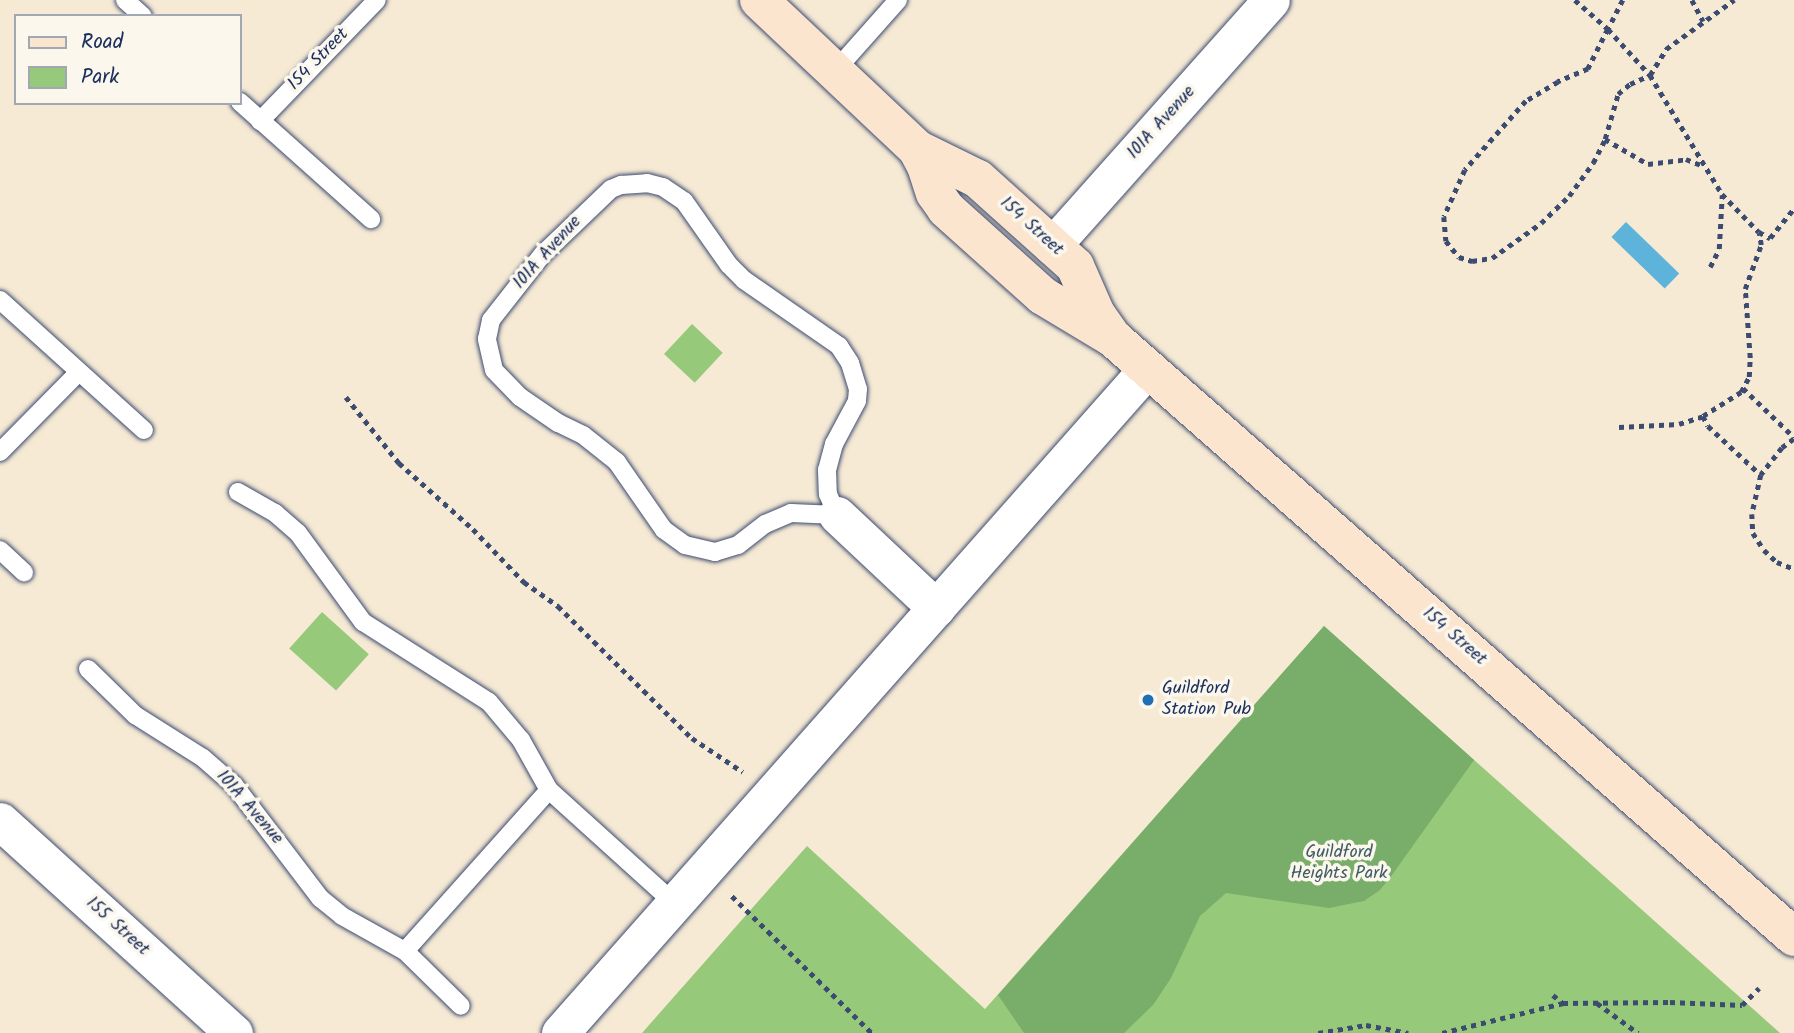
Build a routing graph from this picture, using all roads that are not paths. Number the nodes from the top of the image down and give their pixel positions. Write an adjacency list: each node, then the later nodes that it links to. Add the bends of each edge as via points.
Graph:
1 (125, 0): 6 (lane)
2 (377, 0): 9 (lane, 154 Street)
3 (759, 0): 7 (main road, 154 Street)
4 (898, 0): 7 (lane)
5 (1271, 0): 12 (street, 101A Avenue)
6 (141, 14)
7 (835, 71): 10 (main road, 154 Street)
8 (242, 104): 9 (lane)
9 (260, 121): 11 (lane)
10 (916, 149): 12 (main road, 154 Street, via 978,179); 14 (main road, 154 Street, via 946,209 1043,296)
11 (371, 219)
12 (1052, 246): 14 (main road, 154 Street, via 1075,266)
13 (0, 300): 16 (lane)
14 (1112, 338): 15 (main road, 154 Street)
15 (1147, 369): 23 (street); 28 (main road, 154 Street)
16 (79, 372): 17 (lane); 18 (lane)
17 (144, 430)
18 (0, 452)
19 (238, 492): 25 (lane, via 275,513 298,533 363,622 489,702 521,740)
20 (837, 515): 20 (lane, 101A Avenue, via 828,494 827,470 834,444 857,401 850,363 839,346 744,280 684,201 663,187 621,185 598,199 542,255 491,320 487,339 494,370 520,397 583,435 617,462 664,530 685,545 715,552 792,513); 23 (street)
21 (0, 550): 22 (lane)
22 (24, 572)
23 (936, 608): 27 (street)
24 (88, 670): 29 (lane, 101A Avenue, via 135,715 203,758 234,785 320,898 342,916)
25 (549, 790): 27 (lane); 29 (lane)
26 (1, 825): 31 (street, 155 Street)
27 (675, 904): 32 (street)
28 (1794, 937)
29 (405, 951): 30 (lane, 101A Avenue)
30 (461, 1006)
31 (234, 1033)
32 (560, 1033)

